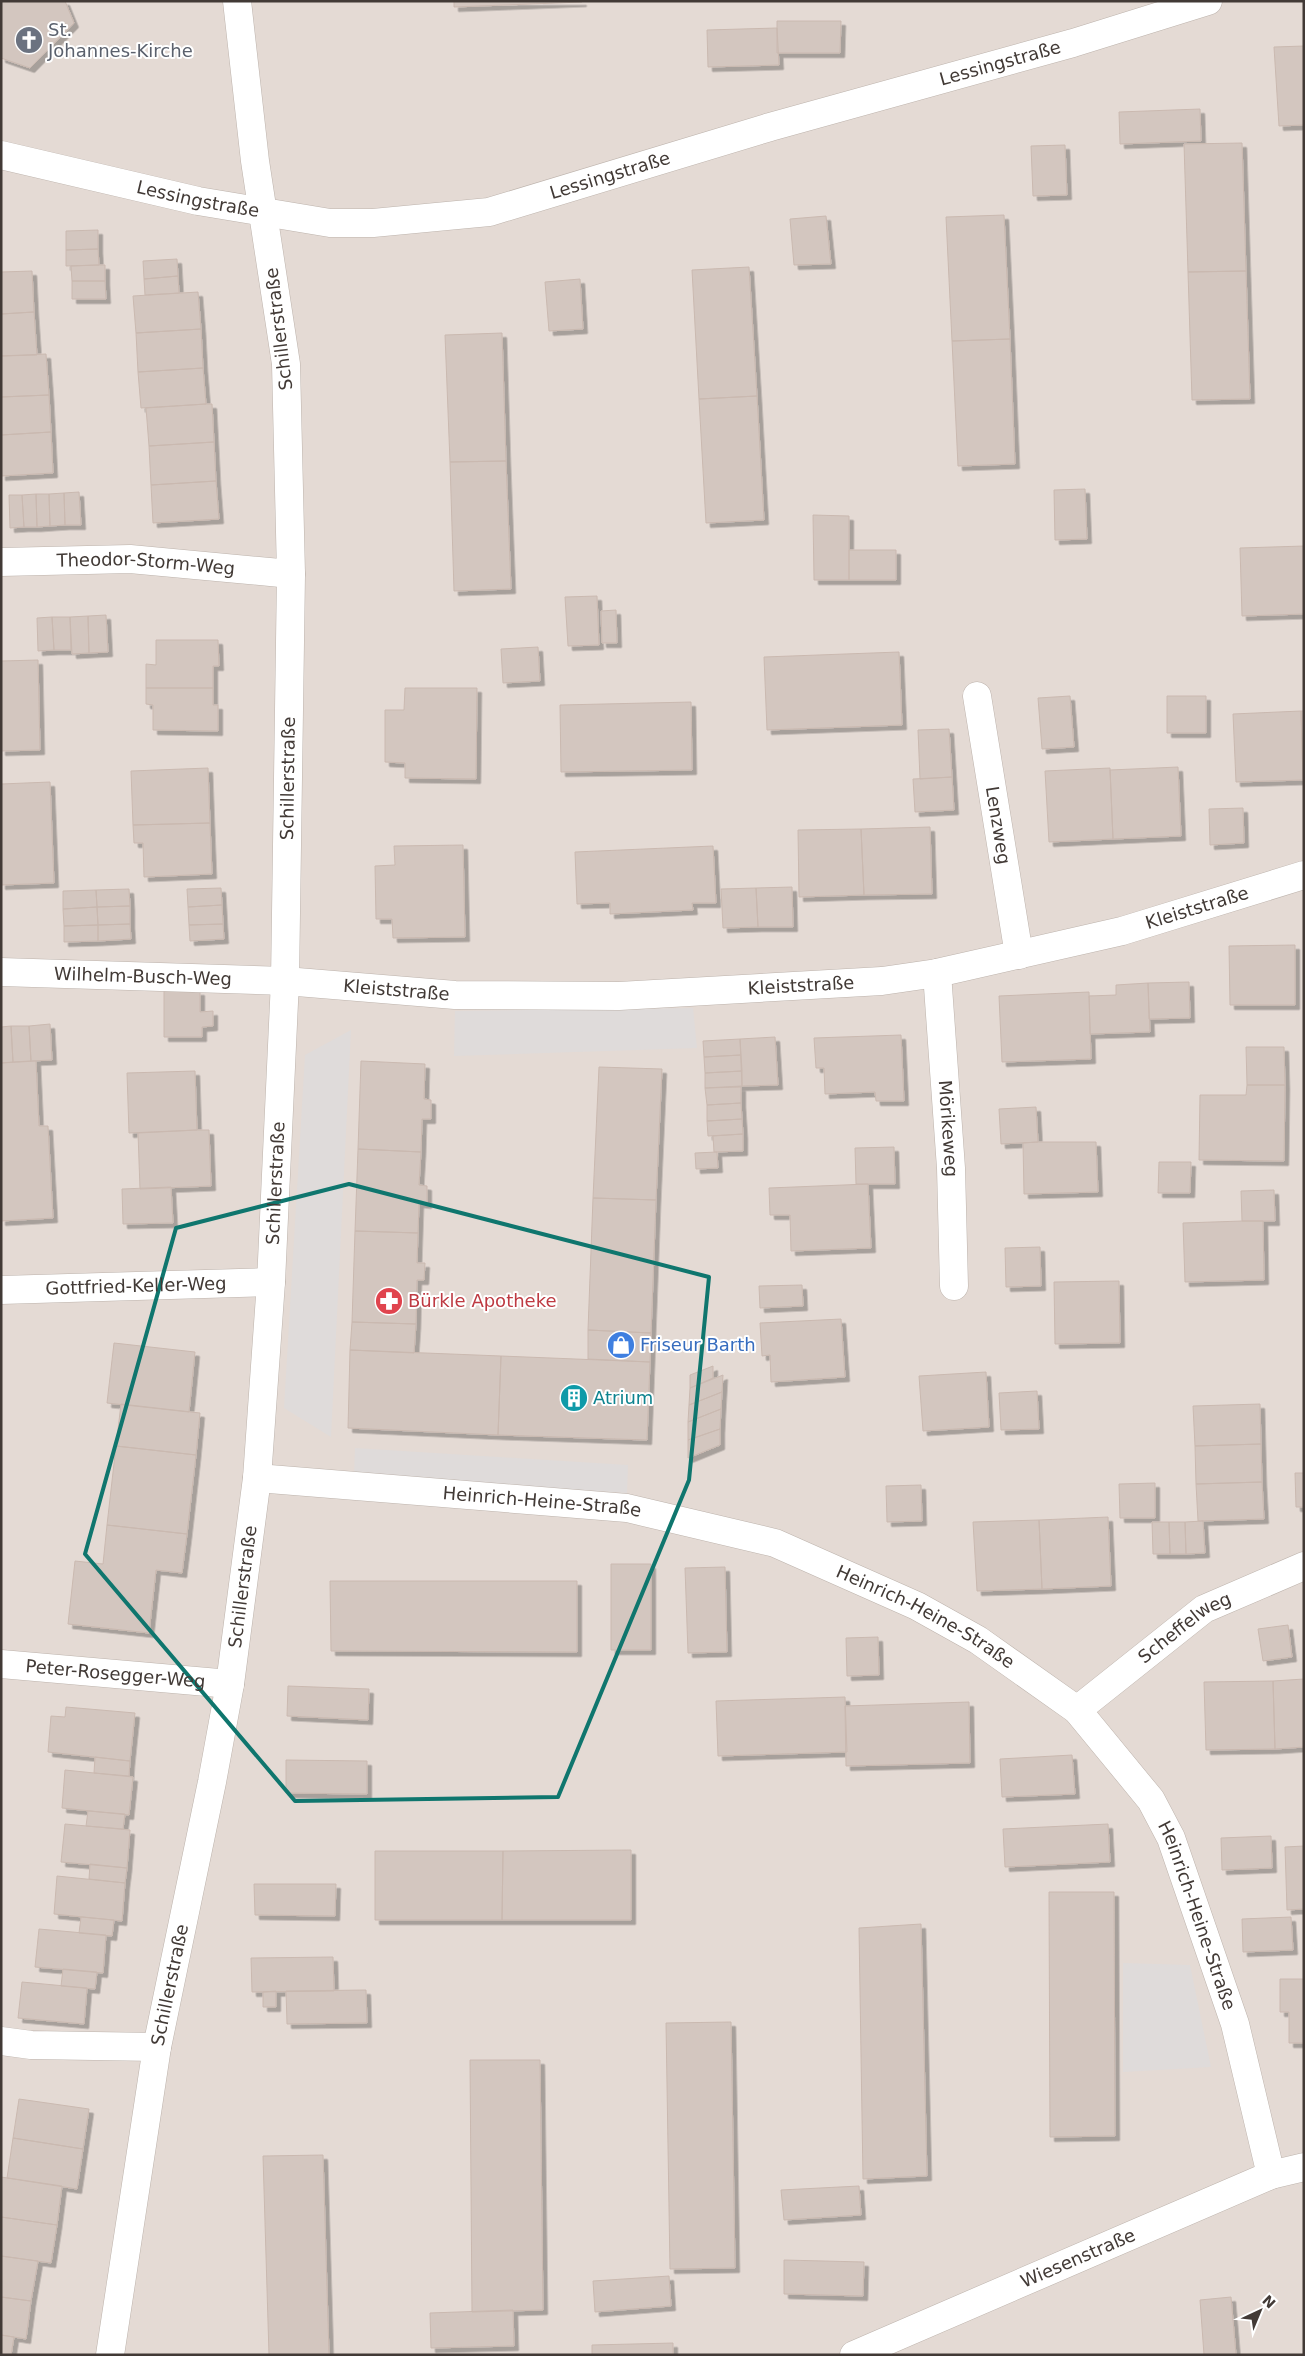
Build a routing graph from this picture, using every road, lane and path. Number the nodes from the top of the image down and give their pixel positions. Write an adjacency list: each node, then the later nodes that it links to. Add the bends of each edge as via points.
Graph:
1 (237, 1): 4 (street, Schillerstraße)
2 (1208, 1): 4 (street, Lessingstraße, via 489,212 373,223 330,223)
3 (1, 155): 4 (street, Lessingstraße)
4 (263, 213): 6 (street, Schillerstraße, via 286,364)
5 (1, 562): 6 (street, Theodor-Storm-Weg, via 130,559)
6 (291, 574): 12 (street, Schillerstraße)
7 (977, 696): 9 (street, Lenzweg)
8 (1304, 875): 9 (street, Kleiststraße, via 1122,930)
9 (1019, 955): 11 (street, Kleiststraße)
10 (1, 972): 12 (street, Wilhelm-Busch-Weg)
11 (937, 973): 12 (street, Kleiststraße, via 882,981 619,996 455,995); 14 (street, Mörikeweg, via 951,1168)
12 (284, 982): 13 (street, Schillerstraße)
13 (271, 1282): 15 (street, Gottfried-Keller-Weg); 16 (street, Schillerstraße)
14 (954, 1286)
15 (1, 1290)
16 (257, 1478): 19 (street, Schillerstraße); 20 (street, Heinrich-Heine-Straße, via 627,1508 775,1543 917,1606 978,1640)
17 (1304, 1566): 20 (street, Scheffelweg, via 1204,1609)
18 (1, 1664): 19 (street, Peter-Rosegger-Weg)
19 (230, 1684): 22 (street, Schillerstraße)
20 (1077, 1710): 24 (street, Heinrich-Heine-Straße, via 1151,1800 1171,1838 1235,2024)
21 (1, 2041): 22 (street, via 30,2045)
22 (156, 2048): 25 (street, Schillerstraße)
23 (1304, 2167): 24 (street, Wiesenstraße)
24 (1271, 2176): 26 (street, Wiesenstraße)
25 (110, 2355)
26 (854, 2355)

